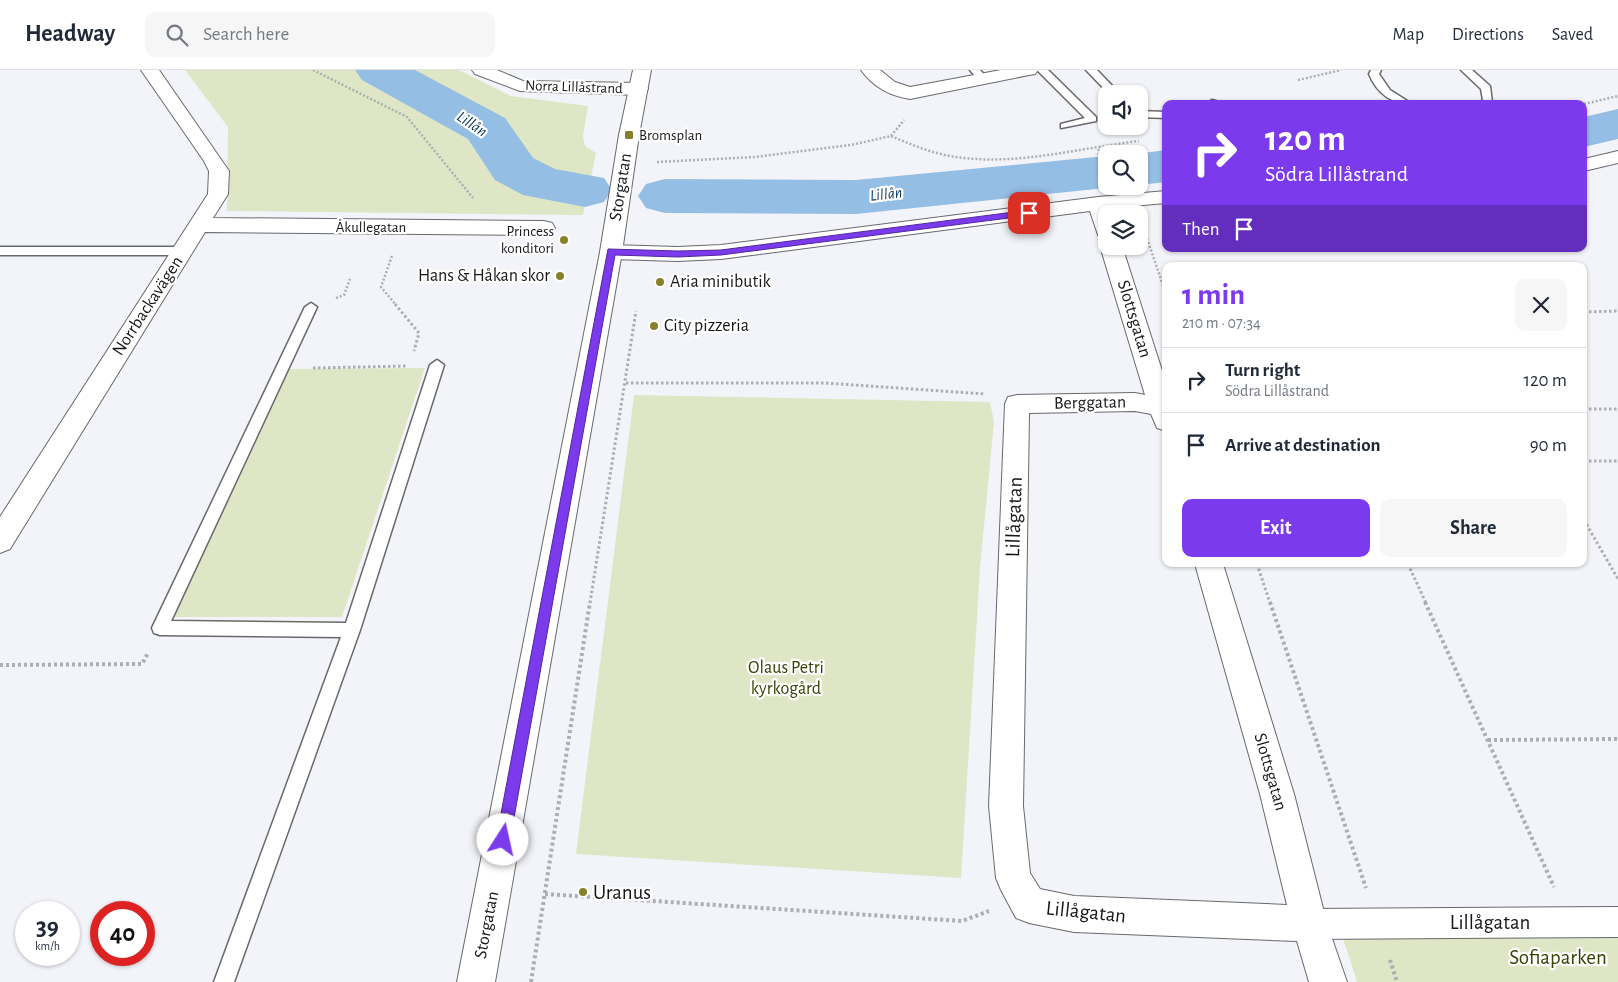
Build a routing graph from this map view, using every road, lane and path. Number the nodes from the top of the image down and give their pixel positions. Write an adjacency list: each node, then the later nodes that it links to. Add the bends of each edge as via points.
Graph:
1 (150, 70): 32 (street, Norrbackavägen, via 219,171 218,194)
2 (313, 70): 33 (path, via 407,116 474,200)
3 (482, 70): 12 (street, Norra Lillåstrand, via 520,86)
4 (870, 70): 11 (street, via 885,86 910,93)
5 (1029, 70): 11 (street)
6 (1042, 70): 22 (lane, via 1092,119)
7 (1090, 70): 14 (lane)
8 (1341, 70): 13 (path)
9 (1376, 70): 16 (lane, via 1377,84)
10 (1466, 70): 17 (lane, via 1486,88)
11 (979, 75)
12 (640, 79): 38 (street, Storgatan)
13 (1298, 80)
14 (1106, 85)
15 (1618, 96): 18 (path)
16 (1395, 100)
17 (1488, 100)
18 (1587, 103)
19 (1148, 114): 20 (lane)
20 (1162, 115)
21 (906, 117): 23 (path)
22 (1065, 126)
23 (891, 136): 26 (path, via 909,145 948,156 999,161); 28 (path, via 795,153)
24 (1140, 140): 25 (path)
25 (1111, 145)
26 (1098, 147)
27 (1618, 157): 29 (street)
28 (657, 162)
29 (1587, 164)
30 (1162, 197): 31 (street)
31 (1098, 203): 38 (street, via 721,252)
32 (199, 225): 33 (street, Åkullegatan); 37 (street, Norrbackavägen)
33 (480, 228): 34 (street, Åkullegatan)
34 (544, 228)
35 (1148, 241): 42 (path)
36 (0, 251): 37 (lane)
37 (183, 251): 60 (street, Norrbackavägen)
38 (611, 252): 77 (street, Storgatan)
39 (1114, 255): 53 (street, Slottsgatan)
40 (387, 268): 49 (path, via 381,287 419,333)
41 (350, 279): 43 (path)
42 (1162, 282)
43 (344, 295)
44 (311, 307): 50 (lane)
45 (637, 307): 51 (path)
46 (1618, 311): 47 (path)
47 (1587, 312)
48 (437, 365): 49 (path); 66 (lane)
49 (409, 366): 50 (path)
50 (282, 369): 65 (lane)
51 (626, 383): 52 (path, via 882,386 997,395); 70 (path)
52 (1017, 404): 56 (street, Berggatan, via 1135,402); 71 (street, Lillågatan, via 1006,806 1013,878)
53 (1162, 408)
54 (1618, 408): 55 (path)
55 (1587, 409)
56 (1162, 413)
57 (1587, 461): 58 (path)
58 (1618, 461)
59 (1587, 525): 64 (path)
60 (0, 540)
61 (1210, 567): 75 (street, Slottsgatan, via 1278,794)
62 (1258, 567): 72 (path)
63 (1409, 567): 69 (path)
64 (1618, 579)
65 (160, 628): 66 (lane); 67 (path, via 142,664)
66 (352, 630): 76 (lane)
67 (0, 665)
68 (1618, 739): 69 (path)
69 (1488, 740): 73 (path)
70 (545, 894): 71 (path, via 962,921); 78 (path)
71 (1025, 898): 75 (street, Lillågatan, via 1030,905 1074,914)
72 (1377, 922): 73 (street, Lillågatan); 75 (street, Lillågatan); 80 (path)
73 (1570, 922): 74 (street, Lillågatan)
74 (1618, 922)
75 (1309, 924): 79 (street, Slottsgatan)
76 (224, 982)
77 (476, 982)
78 (531, 982)
79 (1328, 982)
80 (1397, 982)

